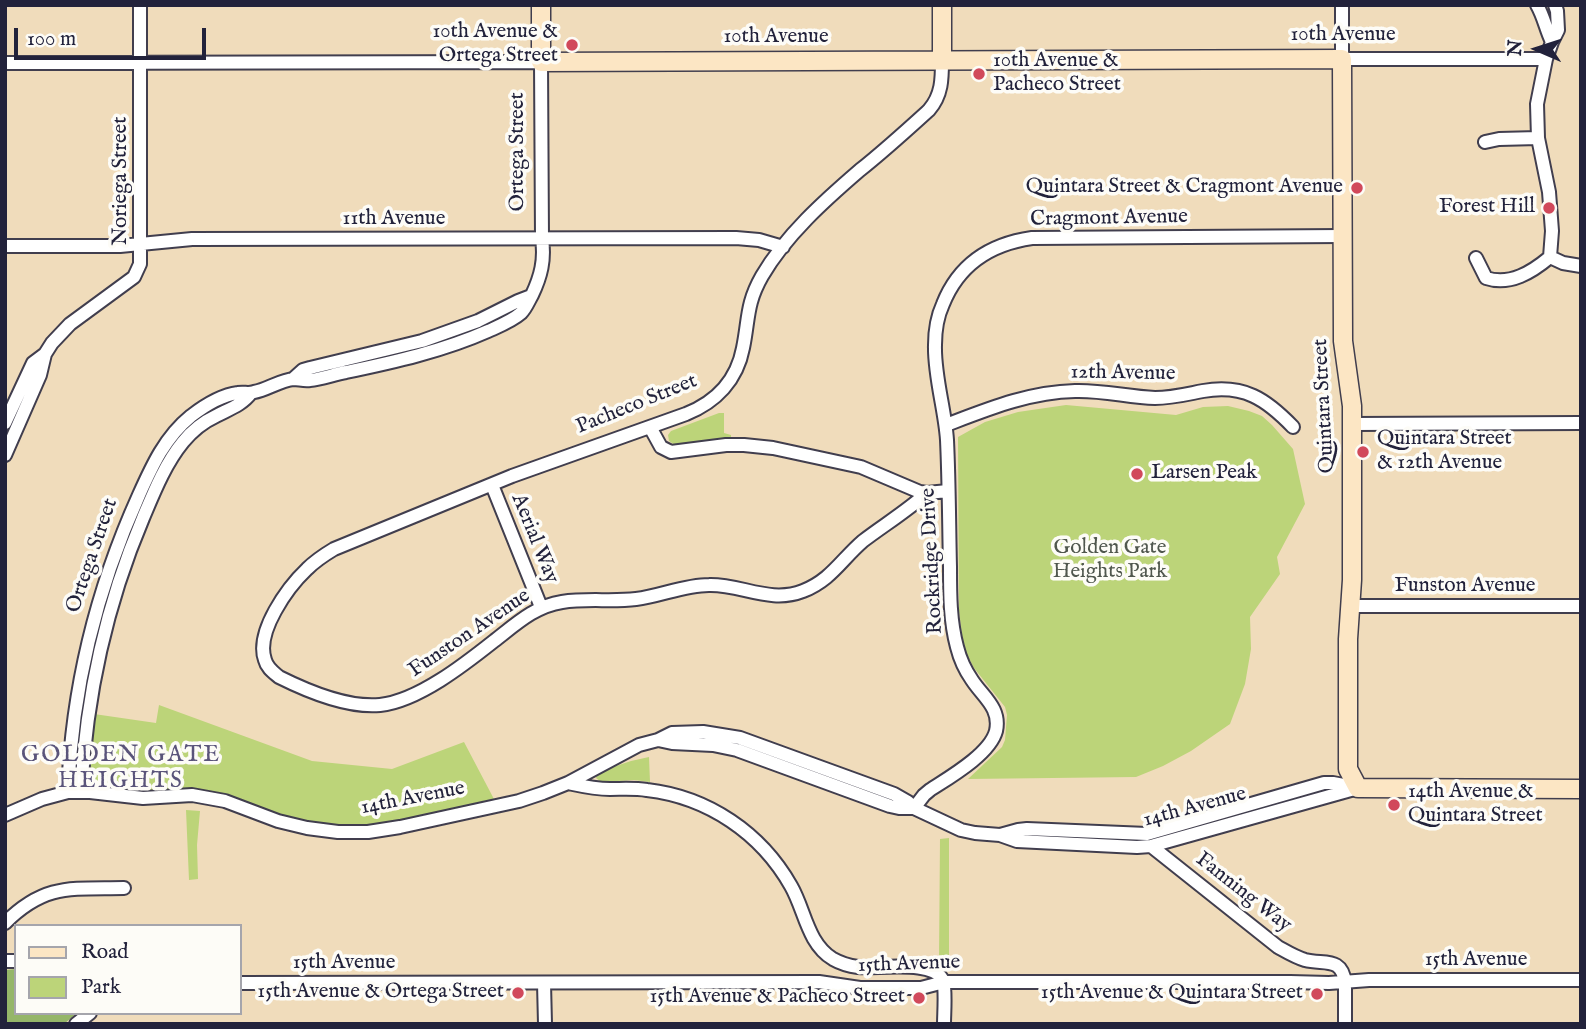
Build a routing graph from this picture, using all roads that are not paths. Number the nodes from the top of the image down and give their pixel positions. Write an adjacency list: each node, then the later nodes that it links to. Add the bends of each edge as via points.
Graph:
1 (140, 5): 13 (street, Noriega Street)
2 (541, 5): 11 (street, Ortega Street)
3 (942, 5): 10 (street, Pacheco Street)
4 (1342, 5): 8 (street, Quintara Street)
5 (1537, 5): 7 (street)
6 (1555, 5): 7 (street, via 1558,30)
7 (1552, 42): 9 (street)
8 (1342, 59): 9 (street, 10th Avenue); 10 (street, 10th Avenue); 16 (street, Quintara Street)
9 (1546, 59): 14 (street, via 1537,104)
10 (942, 60): 11 (street, 10th Avenue); 20 (street, Pacheco Street, via 941,89 935,104 825,202)
11 (541, 62): 13 (street, 10th Avenue); 17 (street, Ortega Street)
12 (5, 63): 13 (street, 10th Avenue)
13 (141, 63): 18 (street, Noriega Street)
14 (1538, 138): 15 (street); 21 (street, via 1549,192)
15 (1485, 142)
16 (1343, 236): 26 (street, Quintara Street, via 1343,341); 28 (street, Cragmont Avenue, via 1043,238 997,246 955,280 939,316 934,349)
17 (542, 239): 18 (street, 11th Avenue, via 192,239); 20 (street, 11th Avenue, via 736,238); 41 (street, Ortega Street, via 542,268 531,296 450,332 303,370 293,379 251,393 183,442 138,530 114,597 97,662)
18 (141, 244): 19 (street, 11th Avenue); 24 (street, Noriega Street, via 134,276 70,324)
19 (5, 246)
20 (783, 247): 29 (street, Pacheco Street, via 754,290 740,360 731,380 699,409)
21 (1550, 257): 22 (street, via 1510,281 1486,278); 23 (street)
22 (1476, 258)
23 (1581, 267)
24 (45, 354): 25 (street, Noriega Street, via 33,363); 31 (street, Noriega Street)
25 (5, 423)
26 (1352, 424): 27 (street); 35 (street, Quintara Street)
27 (1581, 424)
28 (946, 425): 30 (street, 12th Avenue, via 1042,394 1092,391 1159,398 1218,390 1263,400); 33 (street, Rockridge Drive)
29 (650, 427): 32 (street, Pacheco Street); 34 (street, via 666,450 726,445 773,448 861,467)
30 (1293, 427)
31 (5, 455)
32 (492, 485): 37 (street, Aerial Way); 38 (street, Pacheco Street, via 320,558 282,600 266,634)
33 (948, 491): 34 (street); 43 (street, Rockridge Drive, via 954,636 966,669 993,706 996,724 985,751 930,790)
34 (927, 494): 37 (street, Funston Avenue, via 861,543 826,579 797,593 763,595 710,585 632,600 576,600)
35 (1350, 606): 36 (street, Funston Avenue); 42 (street, Quintara Street, via 1348,769)
36 (1581, 606)
37 (541, 607): 38 (street, Funston Avenue, via 450,673 388,704 340,701 279,677)
38 (264, 658)
39 (568, 783): 41 (street, 14th Avenue, via 519,801 353,833 293,825 203,796 131,798); 43 (street, 14th Avenue, via 639,745 658,740 737,750 890,806); 50 (street, via 655,791 717,812 768,852 794,892 813,938 826,953 859,967 928,969)
40 (1581, 789): 42 (street, 14th Avenue)
41 (75, 792): 44 (street, 14th Avenue, via 42,799)
42 (1360, 794): 45 (street, 14th Avenue, via 1324,783 1147,834 1027,829); 46 (street, 14th Avenue, via 1327,795)
43 (914, 808): 45 (street, 14th Avenue, via 968,832)
44 (5, 815)
45 (1000, 835): 46 (street, 14th Avenue, via 1025,842)
46 (1151, 846): 52 (street, Fanning Way, via 1287,953 1336,965)
47 (124, 888): 48 (street, via 46,894)
48 (5, 923)
49 (1581, 980): 52 (street, 15th Avenue)
50 (944, 982): 51 (street, 15th Avenue, via 921,988 860,988 819,982); 52 (street, 15th Avenue); 55 (street)
51 (544, 983): 53 (street, 15th Avenue); 54 (street)
52 (1345, 983): 56 (street)
53 (242, 984)
54 (545, 1024)
55 (944, 1024)
56 (1345, 1024)

